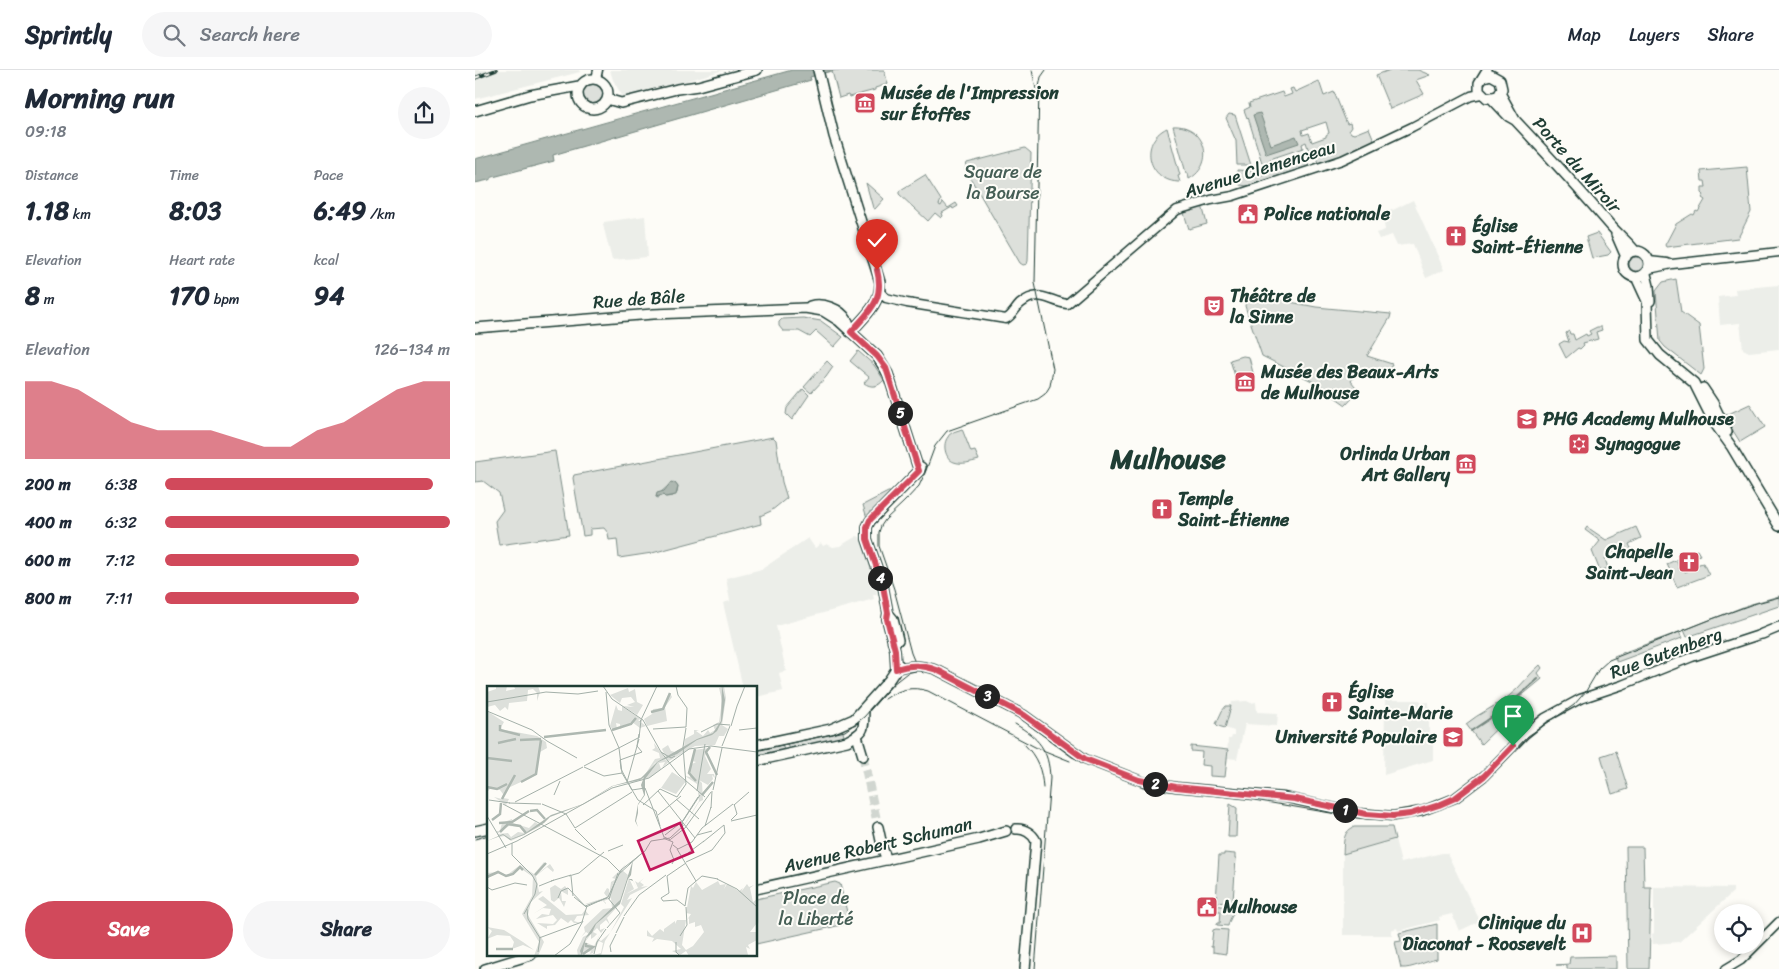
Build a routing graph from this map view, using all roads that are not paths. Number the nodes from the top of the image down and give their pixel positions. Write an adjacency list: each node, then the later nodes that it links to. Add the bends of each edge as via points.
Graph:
1 (757, 70): 12 (main road, via 621,103)
2 (818, 70): 21 (main road, via 834,136 877,270)
3 (597, 74): 6 (main road); 12 (main road, via 607,89)
4 (1485, 74): 5 (main road); 9 (main road, via 1479,83)
5 (1496, 74): 8 (main road, via 1502,86)
6 (579, 86): 7 (main road); 10 (main road)
7 (548, 92): 10 (main road); 13 (main road)
8 (1500, 93): 11 (main road); 14 (main road, Porte du Miroir)
9 (1481, 94): 11 (main road); 21 (street, Avenue Clemenceau, via 1342,160 1233,196 1177,210 1067,304 1052,298 1033,297 1018,305 1006,319 907,303 886,298)
10 (578, 98): 12 (main road, via 583,106 595,109)
11 (1491, 98): 14 (main road, Porte du Miroir)
12 (607, 99)
13 (475, 110)
14 (1515, 120): 15 (main road, Porte du Miroir)
15 (1615, 231): 16 (main road, Porte du Miroir); 18 (main road, Porte du Miroir)
16 (1635, 251): 18 (main road); 19 (main road, Porte du Miroir, via 1645,254)
17 (1779, 252): 19 (street)
18 (1626, 257): 20 (main road, Porte du Miroir, via 1623,262 1625,270)
19 (1648, 268): 20 (main road); 25 (main road, via 1656,342)
20 (1636, 278): 24 (main road, via 1647,301 1648,340)
21 (880, 292): 23 (main road, via 875,304)
22 (475, 328): 23 (main road, Rue de Bâle, via 653,314 805,308 823,311)
23 (851, 332): 32 (main road, Rue de Bâle, via 881,360 888,374 919,471 870,520 866,533 883,586)
24 (1676, 368): 25 (main road, via 1678,366); 26 (main road, via 1694,383)
25 (1695, 376): 27 (main road)
26 (1713, 421): 27 (main road); 28 (main road)
27 (1723, 425): 28 (main road)
28 (1731, 446): 29 (main road)
29 (1779, 526)
30 (1779, 627): 31 (main road)
31 (1762, 634): 32 (street, Rue Gutenberg, via 1580,698 1525,734 1484,776 1455,798 1422,811 1393,816 1358,813 1283,797 1144,782 1085,759 1024,715 937,670 925,665)
32 (896, 669): 33 (main road)
33 (864, 709): 34 (main road, via 863,728); 35 (main road, via 854,719 831,729)
34 (857, 736): 36 (main road); 37 (main road)
35 (757, 745)
36 (863, 756)
37 (757, 761)
38 (878, 827): 41 (main road)
39 (1018, 829): 46 (main road, via 1031,834 1036,841)
40 (1006, 831): 41 (main road, Avenue Robert Schuman)
41 (887, 860): 42 (main road, Avenue Robert Schuman)
42 (757, 889)
43 (1779, 922): 47 (street, via 1741,960)
44 (528, 956): 45 (main road)
45 (485, 969)
46 (1025, 969)
47 (1726, 969)

